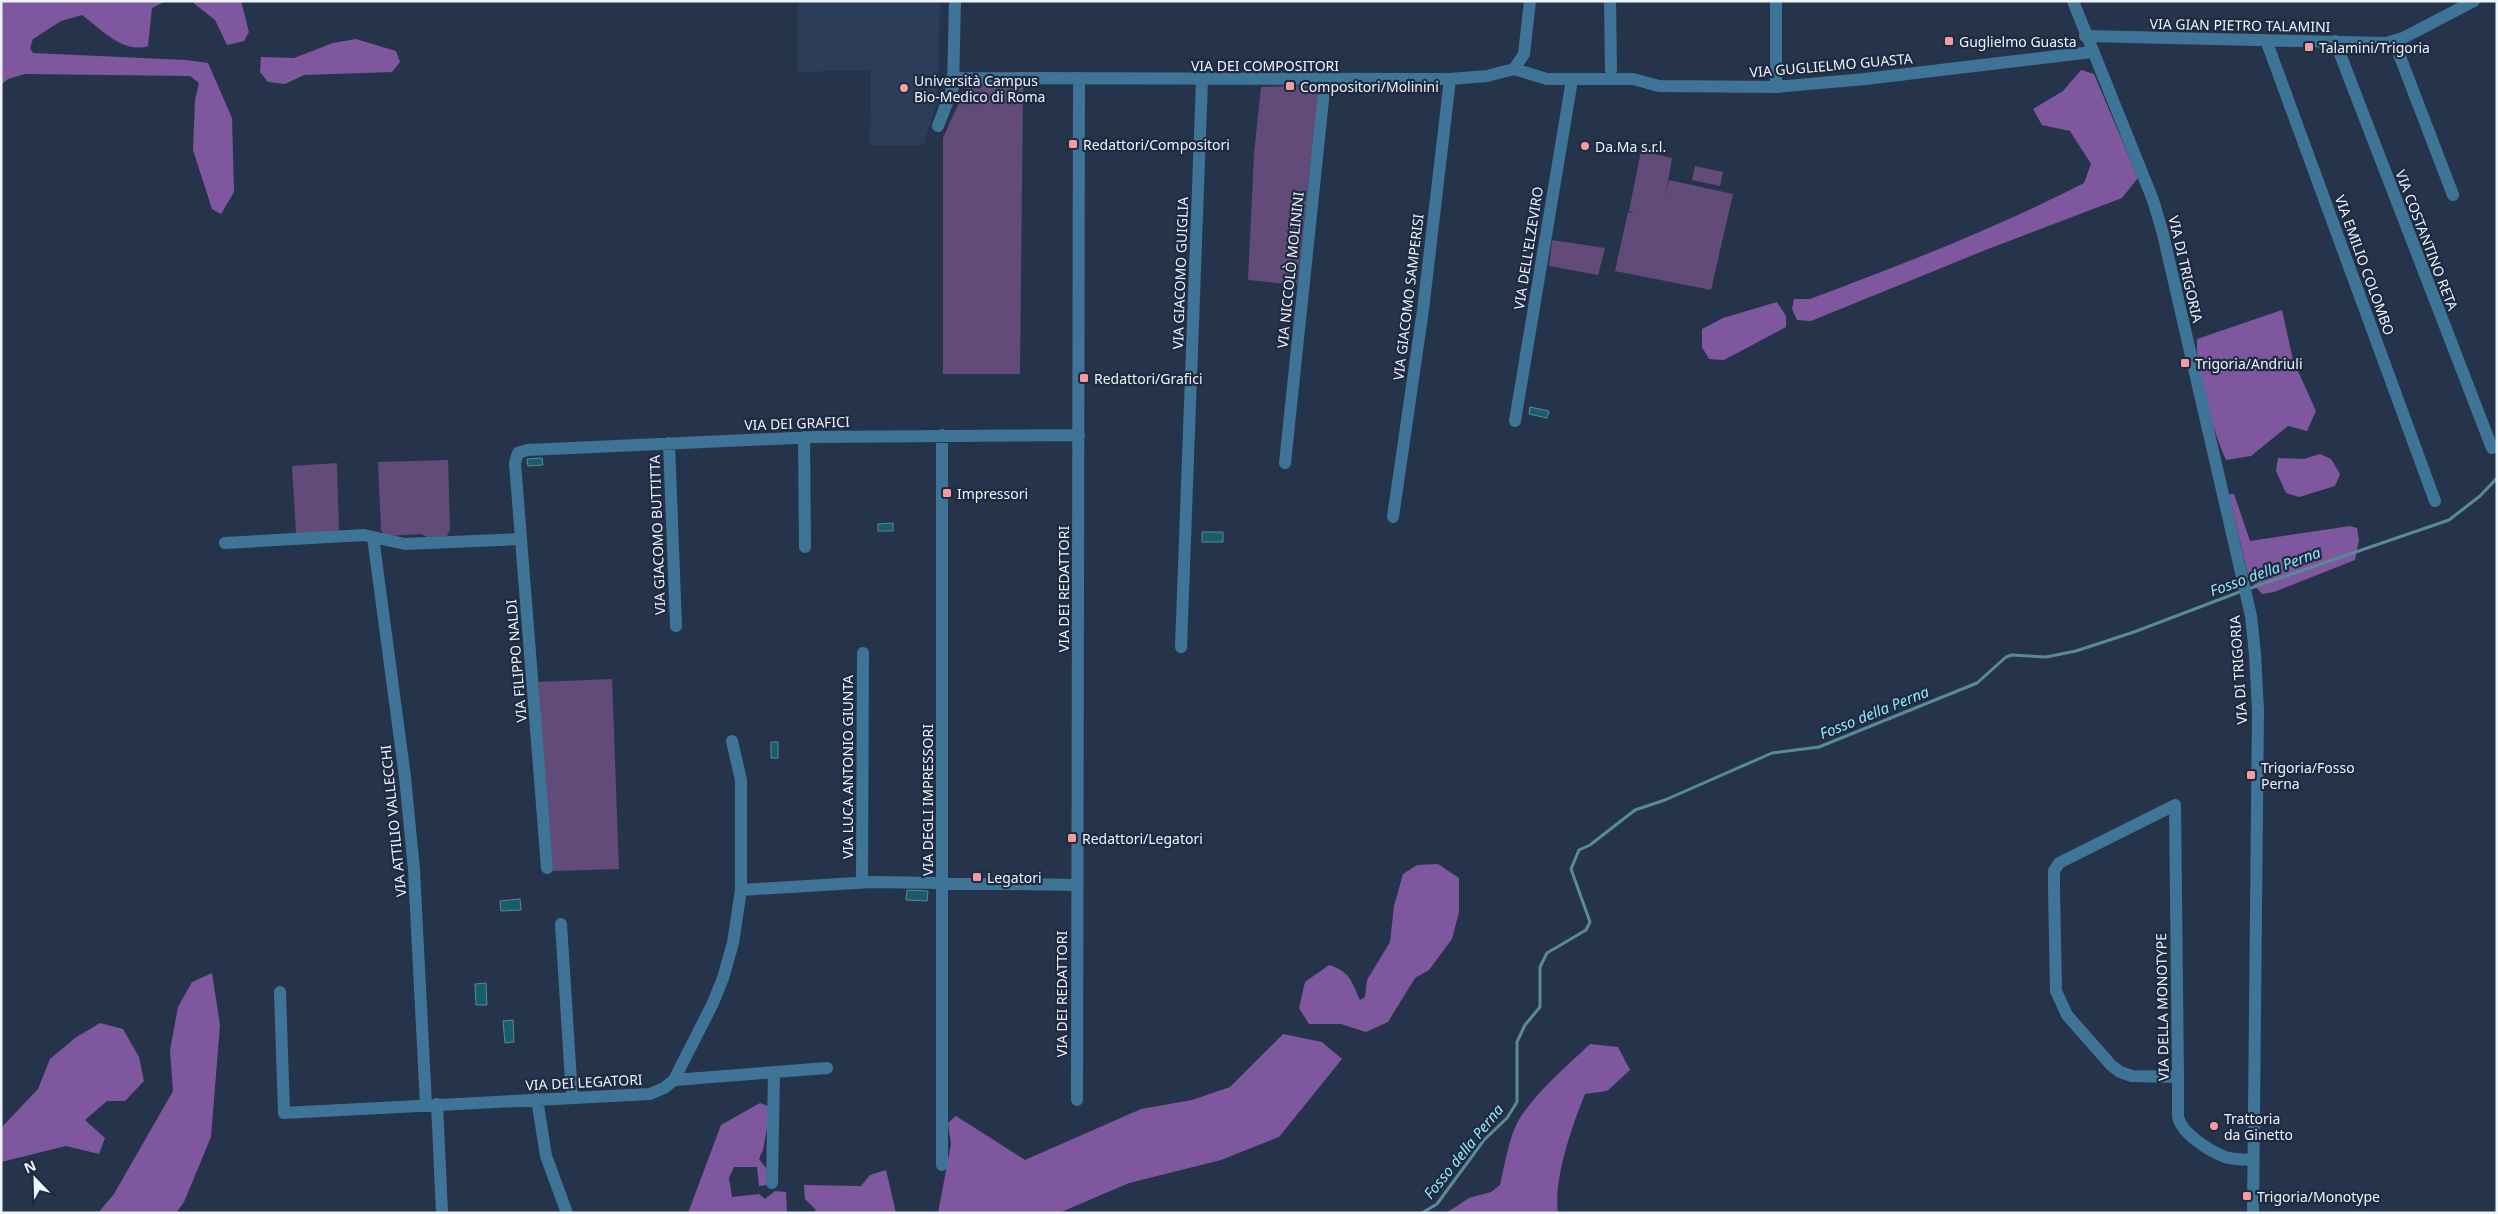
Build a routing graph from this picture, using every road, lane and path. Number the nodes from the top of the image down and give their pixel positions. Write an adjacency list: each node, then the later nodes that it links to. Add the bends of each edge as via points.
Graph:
1 (955, 1): 14 (street)
2 (1530, 1): 12 (street, via 1524,54)
3 (1610, 1): 13 (street)
4 (1776, 1): 20 (street)
5 (2073, 1): 7 (street, VIA DI TRIGORIA)
6 (2474, 1): 9 (street, VIA GIAN PIETRO TALAMINI)
7 (2085, 36): 8 (street, VIA GIAN PIETRO TALAMINI); 11 (street, VIA DI TRIGORIA)
8 (2266, 40): 10 (street, VIA GIAN PIETRO TALAMINI); 31 (street, VIA EMILIO COLOMBO)
9 (2394, 41): 10 (street, VIA GIAN PIETRO TALAMINI); 22 (street)
10 (2335, 42): 28 (street, VIA COSTANTINO RETA)
11 (2092, 52): 20 (street, VIA GUGLIELMO GUASTA); 56 (street, VIA DI TRIGORIA, via 2153,200 2163,234 2251,616 2258,710)
12 (1514, 69): 17 (street, VIA DEI COMPOSITORI); 18 (street, via 1538,78)
13 (1611, 70)
14 (954, 78): 15 (street, VIA DEI COMPOSITORI); 21 (street, via 950,99)
15 (1079, 78): 16 (street, VIA DEI COMPOSITORI); 24 (street, VIA DEI REDATTORI)
16 (1202, 80): 19 (street, VIA DEI COMPOSITORI); 38 (street, VIA GIACOMO GUIGLIA)
17 (1450, 80): 19 (street, VIA DEI COMPOSITORI); 32 (street, VIA GIACOMO SAMPERISI, via 1423,310)
18 (1572, 80): 20 (street, VIA GUGLIELMO GUASTA, via 1632,79 1660,86); 23 (street, VIA DELL'ELZEVIRO)
19 (1325, 81): 30 (street, VIA NICCOLÒ MOLININI)
20 (1776, 87)
21 (938, 126)
22 (2453, 194)
23 (1515, 421)
24 (1079, 435): 25 (street, VIA DEI GRAFICI); 44 (street, VIA DEI REDATTORI)
25 (942, 436): 26 (street, VIA DEI GRAFICI); 43 (street, VIA DEGLI IMPRESSORI)
26 (804, 437): 27 (street, VIA DEI GRAFICI); 36 (street)
27 (669, 443): 29 (street, VIA DEI GRAFICI); 37 (street, VIA GIACOMO BUTTITTA)
28 (2492, 448)
29 (518, 453): 34 (street, VIA FILIPPO NALDI, via 515,460)
30 (1284, 463)
31 (2436, 501)
32 (1393, 517)
33 (373, 537): 34 (street, via 406,544); 35 (street); 55 (street, VIA ATTILIO VALLECCHI, via 405,777)
34 (521, 539): 41 (street, VIA FILIPPO NALDI)
35 (225, 543)
36 (805, 547)
37 (676, 626)
38 (1181, 647)
39 (863, 653): 42 (street, VIA LUCA ANTONIO GIUNTA)
40 (732, 741): 45 (street, via 741,780)
41 (547, 868)
42 (862, 882): 43 (street); 45 (street)
43 (942, 882): 44 (street); 57 (street, VIA DEGLI IMPRESSORI)
44 (1076, 885): 54 (street, VIA DEI REDATTORI)
45 (741, 890): 51 (street, via 733,942 723,978)
46 (561, 924): 52 (street)
47 (280, 992): 55 (street, VIA DEI LEGATORI, via 284,1113)
48 (827, 1068): 49 (street)
49 (774, 1072): 51 (street); 58 (street)
50 (2178, 1077): 50 (street, VIA DELLA MONOTYPE, via 2175,805 2059,863 2054,871 2054,888 2056,992 2067,1015 2120,1072 2132,1076); 56 (street, VIA DELLA MONOTYPE, via 2178,1119 2184,1130 2226,1157)
51 (674, 1080): 52 (street, VIA DEI LEGATORI, via 650,1094)
52 (572, 1097): 53 (street, VIA DEI LEGATORI)
53 (537, 1099): 55 (street, VIA DEI LEGATORI); 60 (street, via 546,1156)
54 (1077, 1100)
55 (431, 1104): 59 (street, VIA ATTILIO VALLECCHI)
56 (2253, 1160): 61 (street, VIA DI TRIGORIA)
57 (942, 1165)
58 (772, 1183)
59 (442, 1213)
60 (567, 1213)
61 (2253, 1213)

